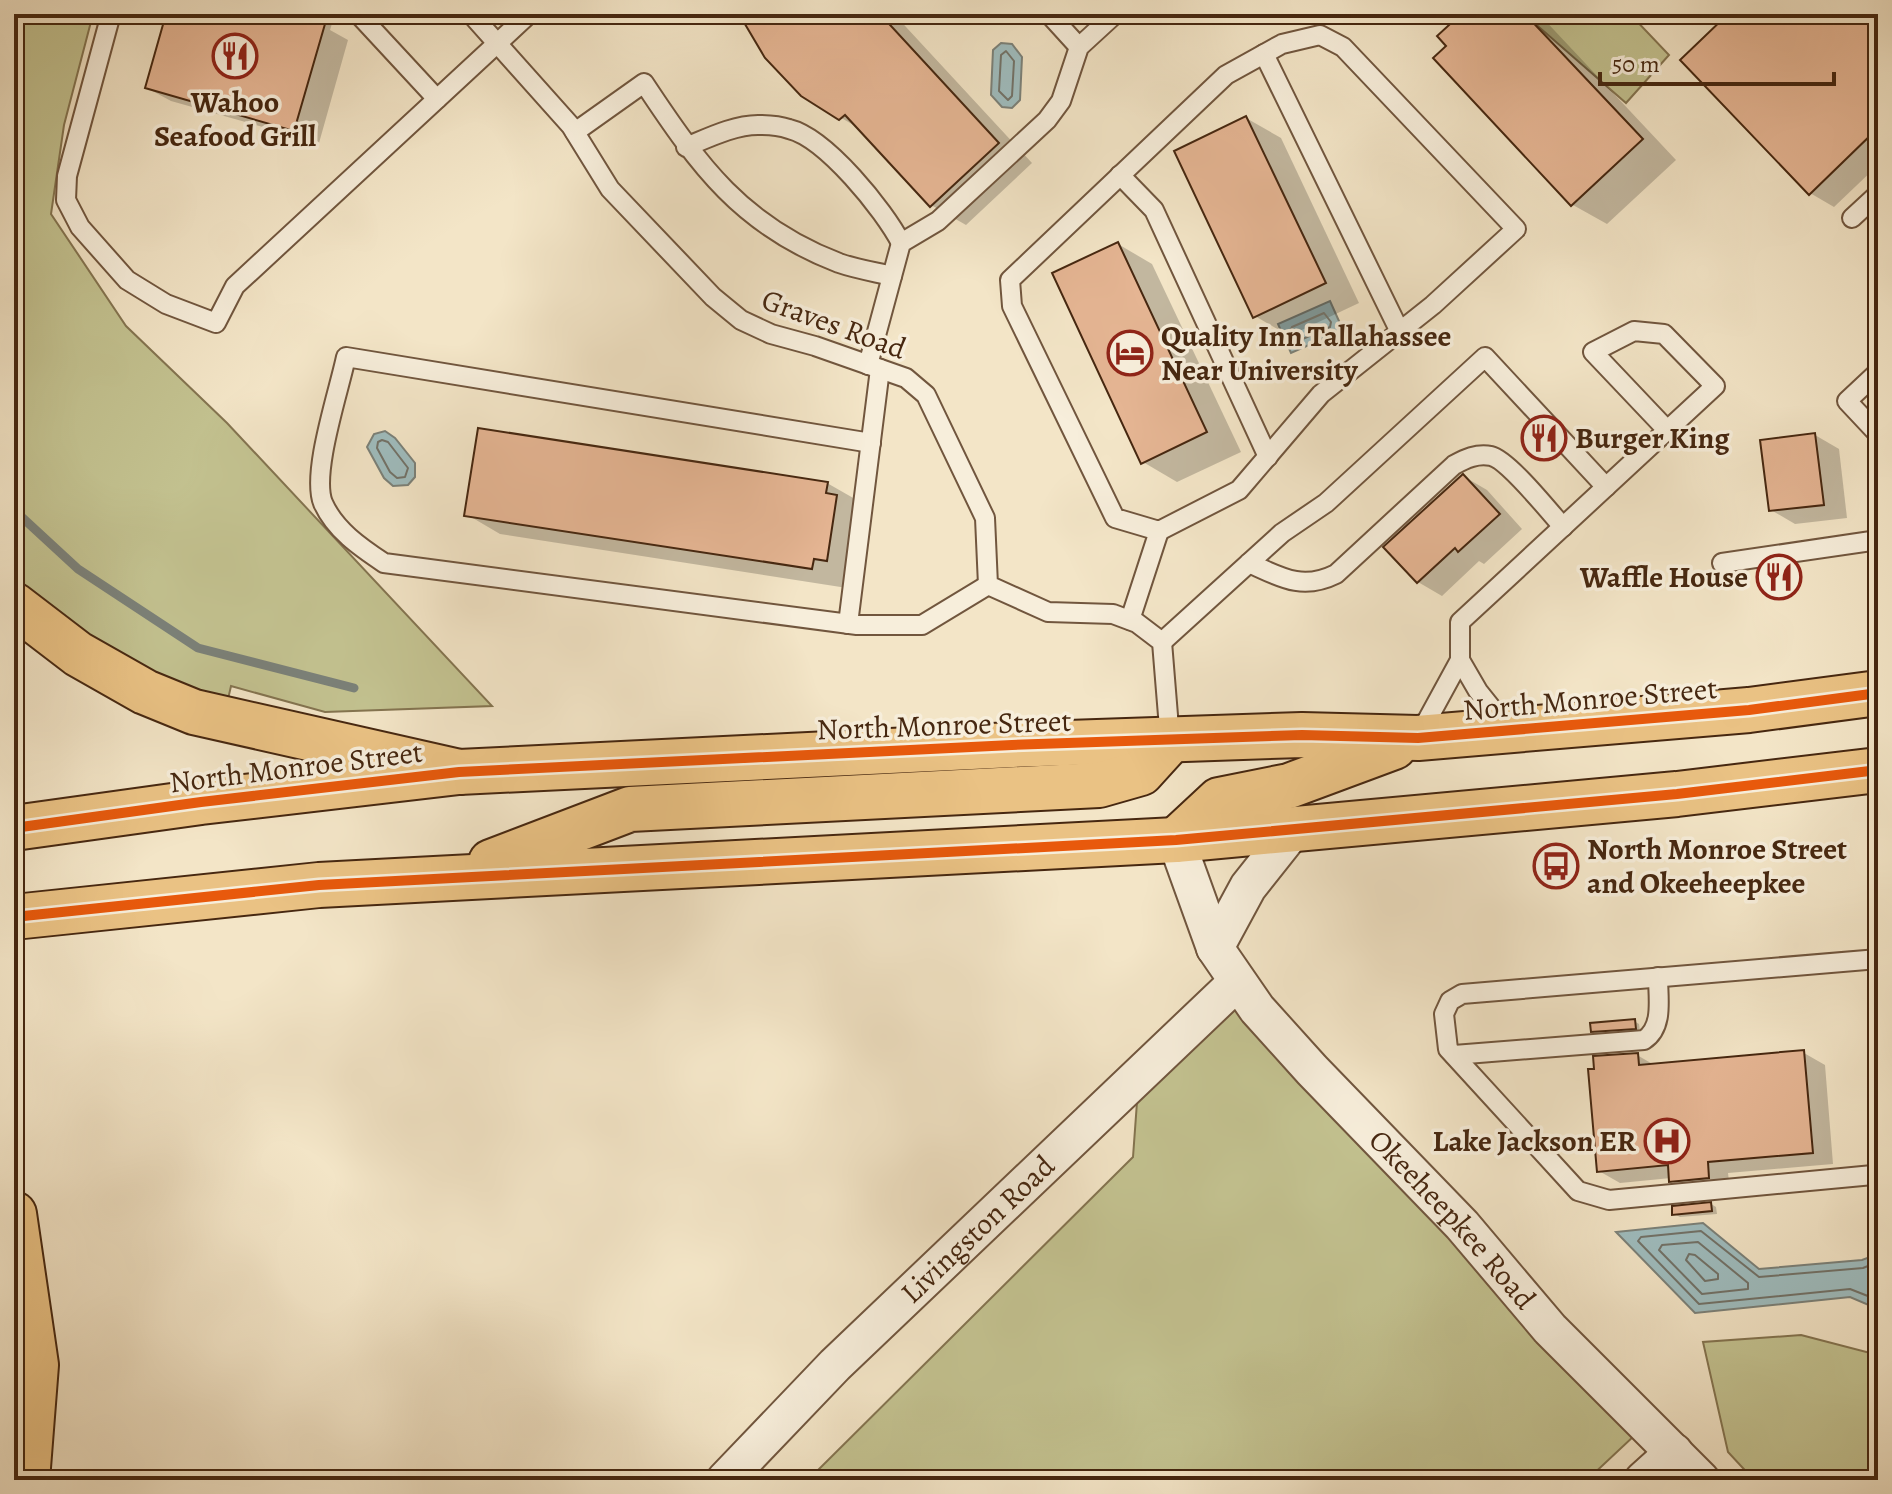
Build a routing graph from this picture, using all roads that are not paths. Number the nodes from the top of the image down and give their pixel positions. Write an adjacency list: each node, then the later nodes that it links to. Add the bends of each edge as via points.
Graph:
1 (111, 14): 10 (lane, via 67,176 66,200 80,227 127,280 166,304 216,323 235,286)
2 (471, 14): 7 (lane, Graves Road)
3 (529, 14): 7 (lane)
4 (1049, 14): 8 (lane)
5 (1115, 14): 8 (lane)
6 (361, 17): 10 (lane)
7 (498, 43): 10 (lane); 11 (lane, Graves Road)
8 (1079, 47): 16 (lane, via 1061,101 1047,120 938,221)
9 (1264, 54): 13 (lane, via 1226,75); 18 (lane); 18 (lane, via 1320,35 1343,47 1516,229)
10 (437, 99)
11 (575, 132): 12 (lane, via 644,83); 19 (lane, Graves Road, via 620,201 741,320)
12 (686, 147): 16 (lane, via 756,124 791,129 822,147 877,203); 17 (lane, via 748,214 783,236 841,263)
13 (1120, 175): 24 (lane, via 1154,210); 27 (lane, via 1010,280 1012,306 1115,518)
14 (1878, 194): 15 (lane)
15 (1852, 218)
16 (901, 243): 17 (lane)
17 (892, 276): 19 (lane)
18 (1400, 332): 24 (lane, via 1321,394)
19 (874, 367): 23 (lane); 31 (lane, Graves Road, via 906,378 926,395 985,518)
20 (1878, 372): 22 (lane, via 1847,401)
21 (1667, 430): 21 (lane, via 1635,397 1593,352 1634,331 1664,334 1715,386); 25 (lane)
22 (1878, 434)
23 (871, 443): 34 (lane); 34 (lane, via 346,357 319,475 322,500 334,522 384,563)
24 (1268, 457): 27 (lane, via 1239,490)
25 (1606, 487): 26 (lane); 29 (lane, via 1485,357 1326,503)
26 (1563, 527): 29 (lane, via 1507,466 1494,456 1480,455 1454,465 1336,574 1320,582 1282,578); 36 (lane, via 1460,622)
27 (1159, 531): 33 (lane)
28 (1878, 540): 30 (lane)
29 (1249, 563): 35 (lane)
30 (1722, 563)
31 (988, 585): 33 (lane, via 1048,612 1113,614); 34 (lane, via 922,625)
32 (14, 605): 42 (highway, via 78,654 145,692 194,712)
33 (1130, 620): 35 (lane)
34 (848, 624)
35 (1162, 642): 40 (lane)
36 (1460, 660): 38 (lane); 39 (lane)
37 (1878, 693): 38 (highway, North Monroe Street, via 1749,710)
38 (1509, 730): 39 (highway, North Monroe Street)
39 (1418, 738): 40 (highway, North Monroe Street, via 1302,735); 45 (highway, via 1289,786 1219,800)
40 (1170, 741): 42 (highway, North Monroe Street); 46 (highway, via 1141,773 1099,785 630,809)
41 (1878, 770): 44 (highway)
42 (459, 772): 43 (highway, North Monroe Street)
43 (14, 828)
44 (1294, 829): 45 (highway); 48 (street, via 1248,887)
45 (1176, 840): 46 (highway); 48 (street, Okeeheepkee Road)
46 (450, 877): 47 (highway, via 319,885)
47 (14, 917)
48 (1215, 948): 51 (street, Okeeheepkee Road)
49 (1878, 959): 50 (lane)
50 (1658, 977): 52 (lane, via 1657,1024 1644,1040); 52 (lane, via 1462,994 1450,1001 1444,1014 1448,1049)
51 (1236, 983): 55 (street, Okeeheepkee Road, via 1462,1225 1550,1329); 57 (street, Livingston Road, via 835,1365)
52 (1454, 1055): 53 (lane, via 1578,1191 1609,1200 1873,1175)
53 (1878, 1169)
54 (14, 1214): 56 (highway, via 36,1365)
55 (1674, 1452): 58 (street); 59 (street, Okeeheepkee Road)
56 (27, 1480)
57 (725, 1480)
58 (1643, 1480)
59 (1701, 1480)

